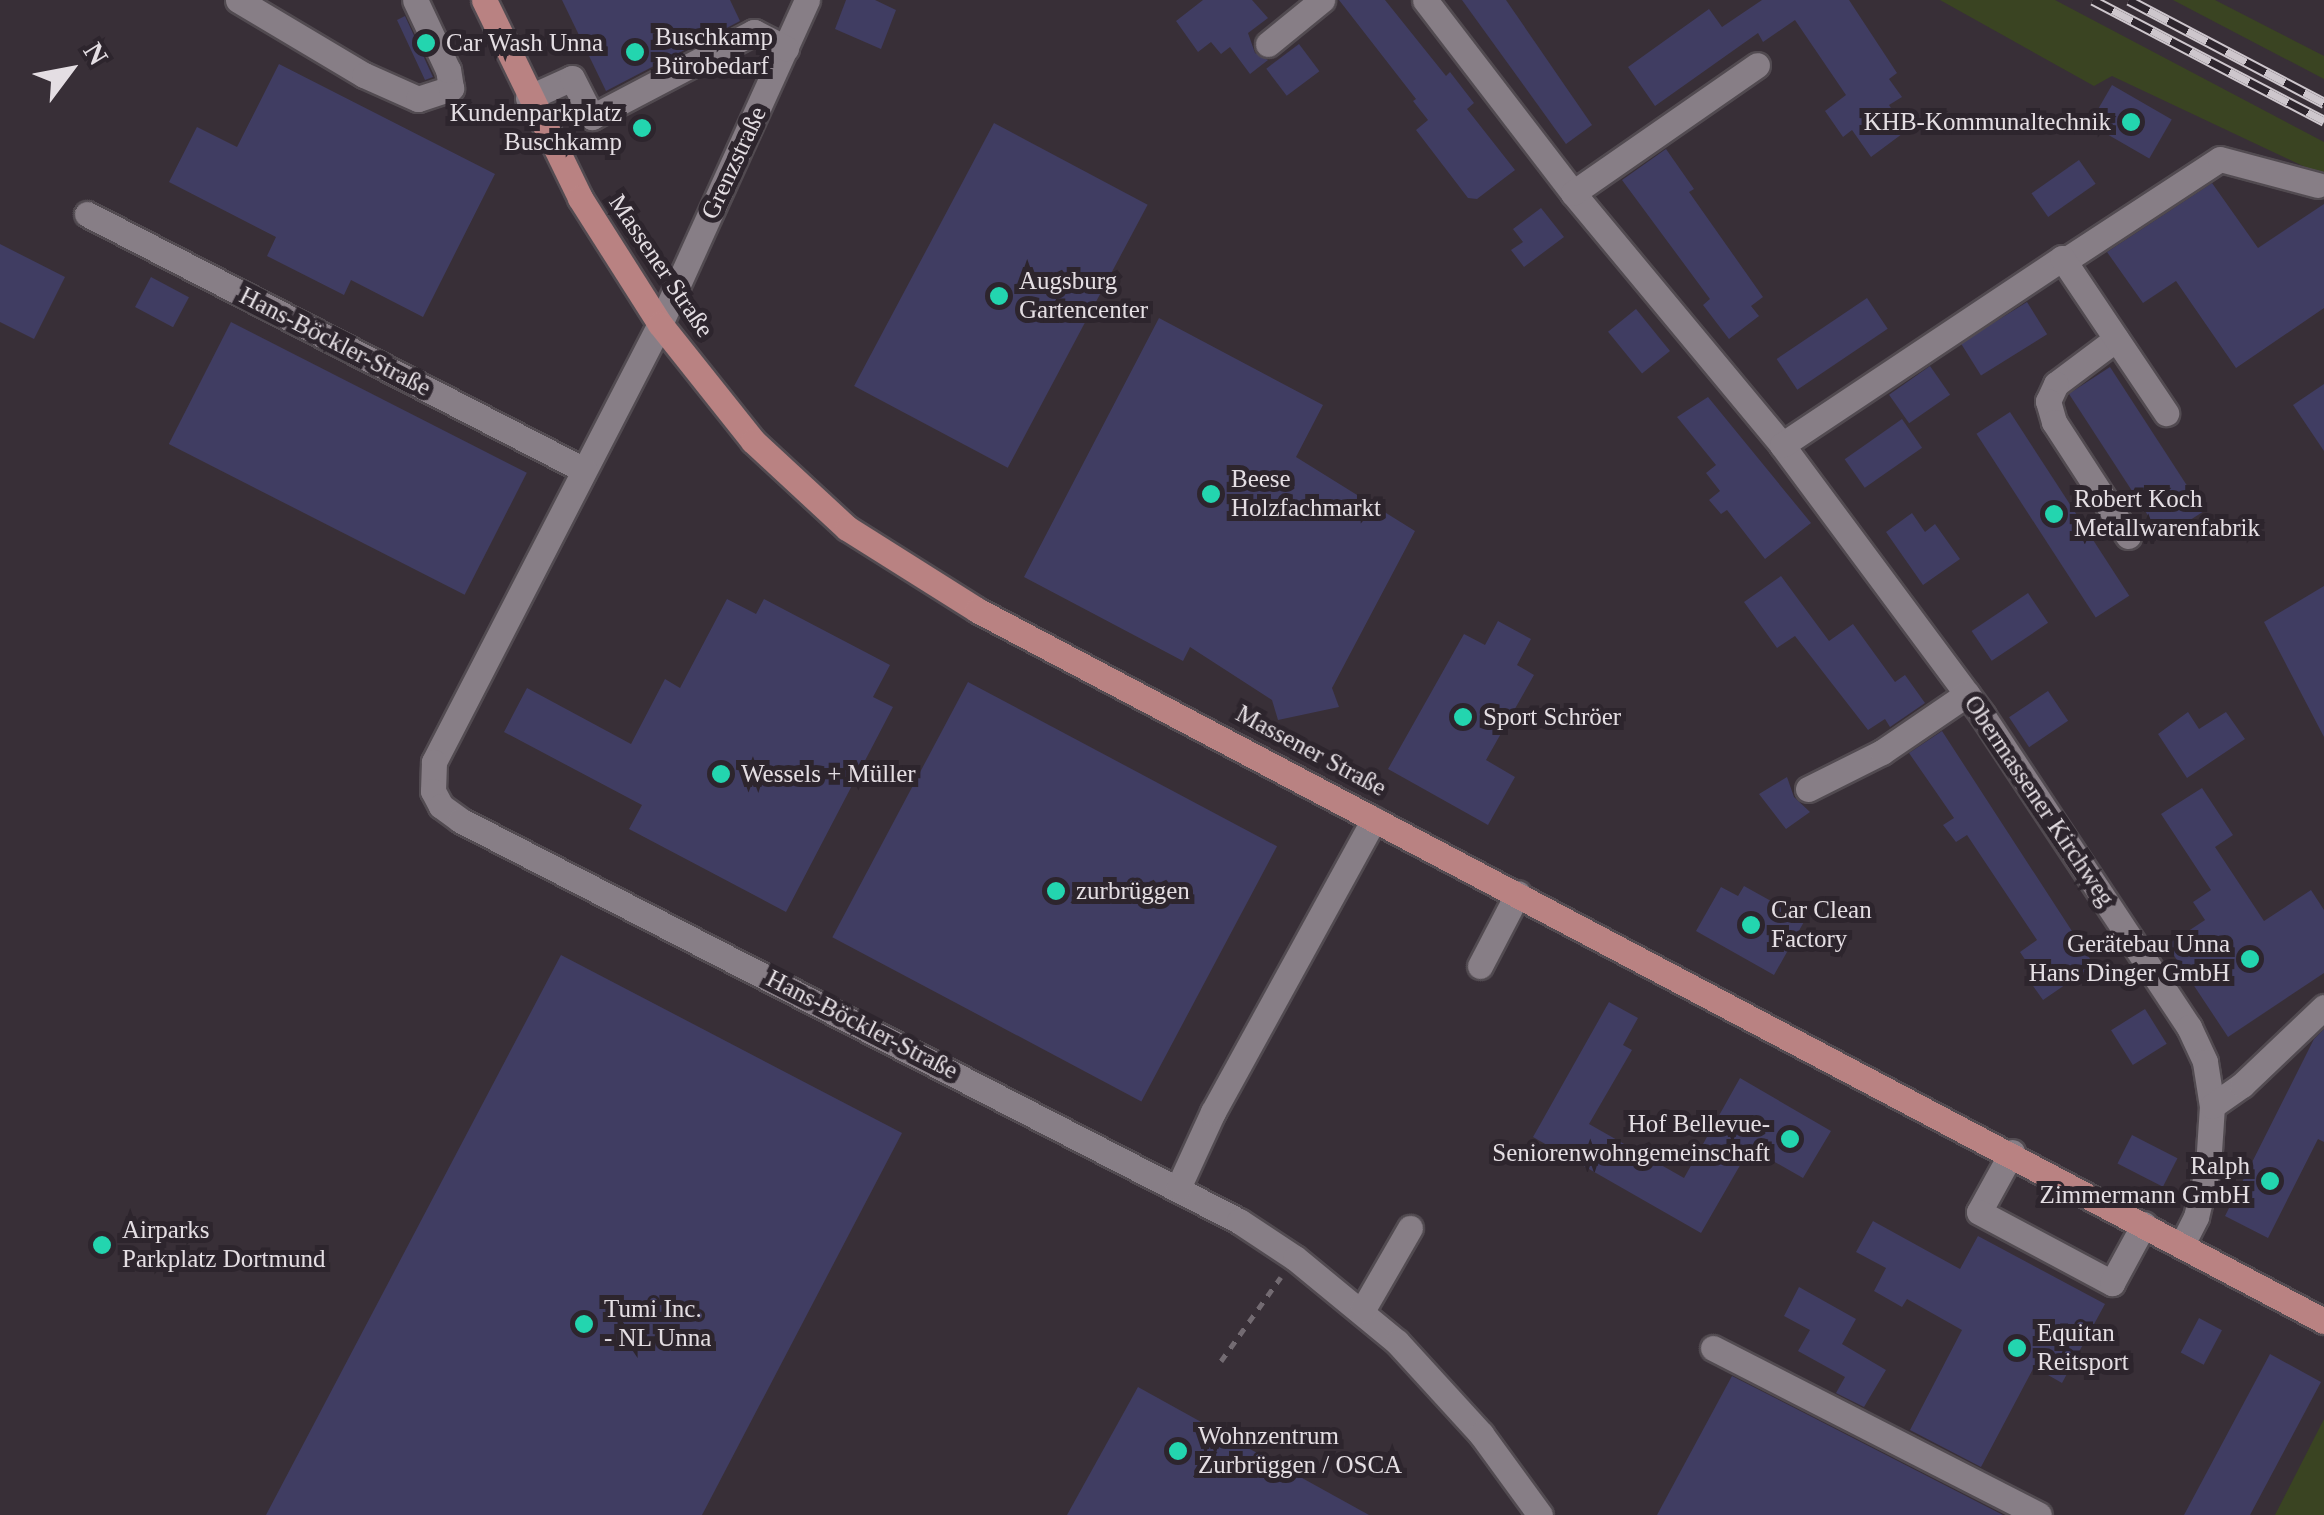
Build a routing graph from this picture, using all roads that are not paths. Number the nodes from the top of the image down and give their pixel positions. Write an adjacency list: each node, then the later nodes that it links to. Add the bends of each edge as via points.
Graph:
1 (238, 0): 2 (street, via 364,76 418,99 451,88)
2 (415, 0)
3 (484, 0): 10 (main road, Massener Straße)
4 (807, 0): 8 (street, Grenzstraße)
5 (1322, 0): 7 (street)
6 (1425, 0): 12 (street, Obermassener Kirchweg)
7 (1268, 44)
8 (786, 48): 10 (street, via 754,32 592,116 572,78); 15 (street, Grenzstraße)
9 (1758, 65): 12 (street)
10 (528, 98): 15 (main road, Massener Straße, via 580,198)
11 (2318, 186): 14 (street, via 2220,160)
12 (1573, 193): 18 (street, Obermassener Kirchweg)
13 (87, 214): 19 (street, Hans-Böckler-Straße)
14 (2064, 261): 16 (street); 18 (street)
15 (660, 324): 19 (street, Hans-Böckler-Straße); 23 (main road, Massener Straße, via 753,441 847,528 890,558)
16 (2116, 339): 17 (street); 20 (street, via 2056,384 2048,401 2054,422)
17 (2166, 413)
18 (1782, 445): 21 (street, Obermassener Kirchweg)
19 (584, 470): 29 (street, Hans-Böckler-Straße, via 434,762 433,791 441,806)
20 (2128, 536)
21 (1967, 694): 22 (street, via 1882,752); 27 (street, Obermassener Kirchweg, via 2189,1027 2205,1062)
22 (1808, 789)
23 (1374, 818): 24 (main road, Massener Straße); 29 (street)
24 (1518, 893): 25 (street); 28 (main road, Massener Straße)
25 (1480, 966)
26 (2324, 1007): 27 (street)
27 (2212, 1106): 32 (street, Obermassener Kirchweg, via 2208,1167)
28 (2012, 1152): 30 (main road, Massener Straße); 30 (street, via 1980,1212 2012,1230 2112,1283)
29 (1178, 1188): 33 (street, Hans-Böckler-Straße, via 1294,1258)
30 (2144, 1224): 32 (main road, Massener Straße)
31 (1410, 1228): 33 (street)
32 (2182, 1245): 34 (main road, Massener Straße)
33 (1362, 1311): 36 (street, Hans-Böckler-Straße, via 1481,1434)
34 (2324, 1320)
35 (1713, 1348): 37 (street)
36 (1540, 1515)
37 (2039, 1515)

